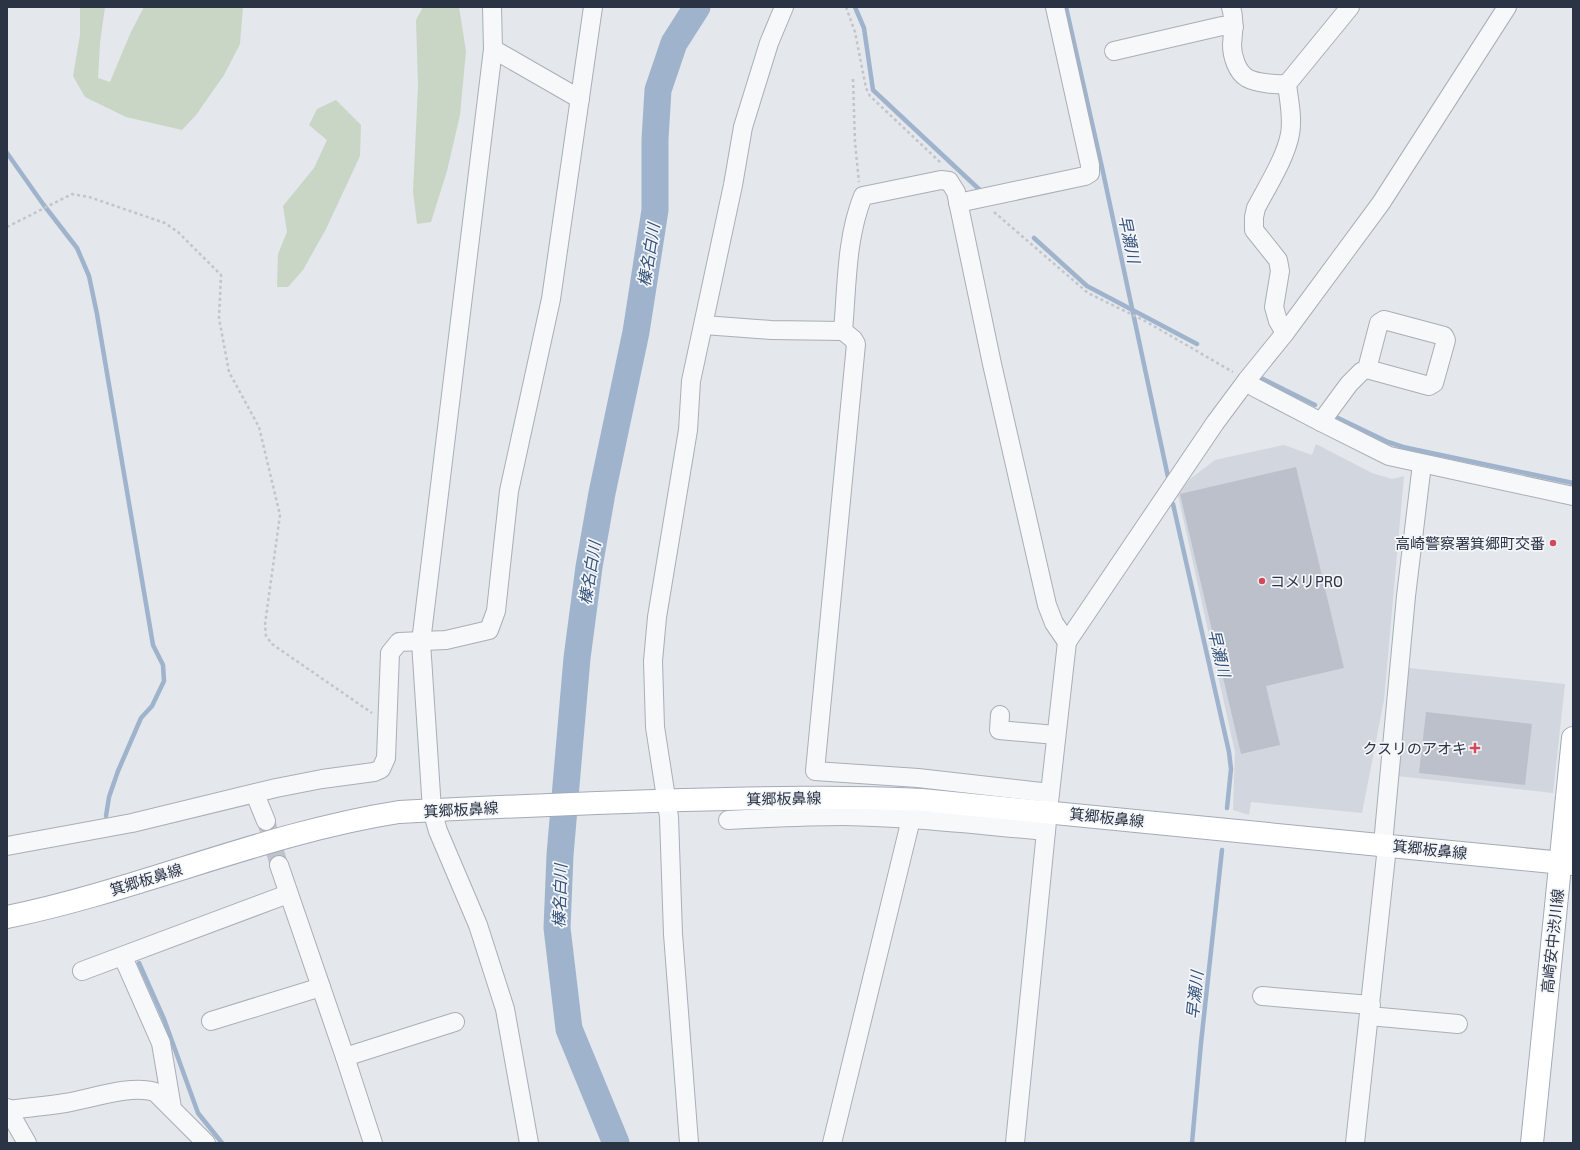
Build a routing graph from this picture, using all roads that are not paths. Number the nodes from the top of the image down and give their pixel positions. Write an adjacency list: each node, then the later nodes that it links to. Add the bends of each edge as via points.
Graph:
1 (492, 7): 9 (street)
2 (593, 7): 12 (street)
3 (784, 7): 14 (street, via 769,43 743,127)
4 (1055, 7): 13 (street, via 1090,173 1085,176)
5 (1231, 7): 8 (street)
6 (1350, 7): 11 (street)
7 (1507, 7): 16 (street, via 1381,203)
8 (1234, 27): 10 (street, via 1222,26); 11 (street, via 1232,46 1238,69 1247,78 1274,85)
9 (493, 49): 12 (street); 22 (street)
10 (1114, 50)
11 (1287, 84): 16 (street, via 1292,118 1291,134 1287,148 1256,208 1254,217 1254,230 1278,260 1280,271 1274,307)
12 (580, 99): 22 (street, via 551,299 509,491 496,610 489,630 446,640)
13 (957, 198): 15 (street, via 949,181 941,180 863,196 857,210 849,253); 23 (street, via 1047,605)
14 (704, 325): 15 (street, via 771,330); 28 (street, via 691,381 688,430 657,617 653,661)
15 (843, 331): 30 (street, via 856,344 815,771 918,778)
16 (1285, 333): 18 (street)
17 (1366, 369): 17 (street, via 1379,323 1384,320 1444,336 1446,340 1434,383 1430,386); 19 (street, via 1349,384)
18 (1243, 378): 19 (street, via 1254,387); 23 (street, via 1216,423)
19 (1320, 422): 20 (street, via 1389,456)
20 (1422, 464): 21 (street); 34 (street, via 1406,596)
21 (1573, 496)
22 (421, 642): 27 (street, via 399,642 390,653 386,758 381,769); 29 (street)
23 (1067, 642): 25 (street)
24 (1000, 715): 25 (street, via 999,730)
25 (1056, 735): 30 (street)
26 (1573, 738): 36 (main road, 高崎安中渋川線)
27 (256, 794): 33 (street); 35 (street, via 132,823)
28 (661, 800): 29 (main road, 箕郷板鼻線); 30 (main road, 箕郷板鼻線, via 862,797); 55 (street, via 669,817 673,934)
29 (432, 810): 39 (main road, 箕郷板鼻線, via 399,812 328,825 74,901); 54 (street, via 438,831 478,925 505,1009)
30 (1048, 812): 31 (street); 34 (main road, 箕郷板鼻線); 57 (street)
31 (911, 819): 32 (street, via 837,816); 56 (street)
32 (728, 820)
33 (266, 821)
34 (1383, 844): 36 (main road, 箕郷板鼻線); 44 (street, via 1386,856)
35 (7, 846)
36 (1566, 863): 59 (main road, 高崎安中渋川線)
37 (279, 865): 38 (street)
38 (288, 894): 40 (street); 42 (street)
39 (7, 917)
40 (123, 957): 41 (street); 49 (street, via 161,1042)
41 (82, 971)
42 (321, 987): 45 (street); 48 (street)
43 (1262, 996): 44 (street)
44 (1370, 1010): 47 (street); 58 (street)
45 (211, 1021)
46 (455, 1022): 48 (street)
47 (1458, 1024)
48 (345, 1057): 53 (street)
49 (172, 1108): 50 (street, via 155,1092 147,1089 65,1103); 52 (street)
50 (7, 1109): 51 (street)
51 (27, 1143)
52 (206, 1143)
53 (373, 1143)
54 (529, 1143)
55 (689, 1143)
56 (832, 1143)
57 (1016, 1143)
58 (1356, 1143)
59 (1532, 1143)

